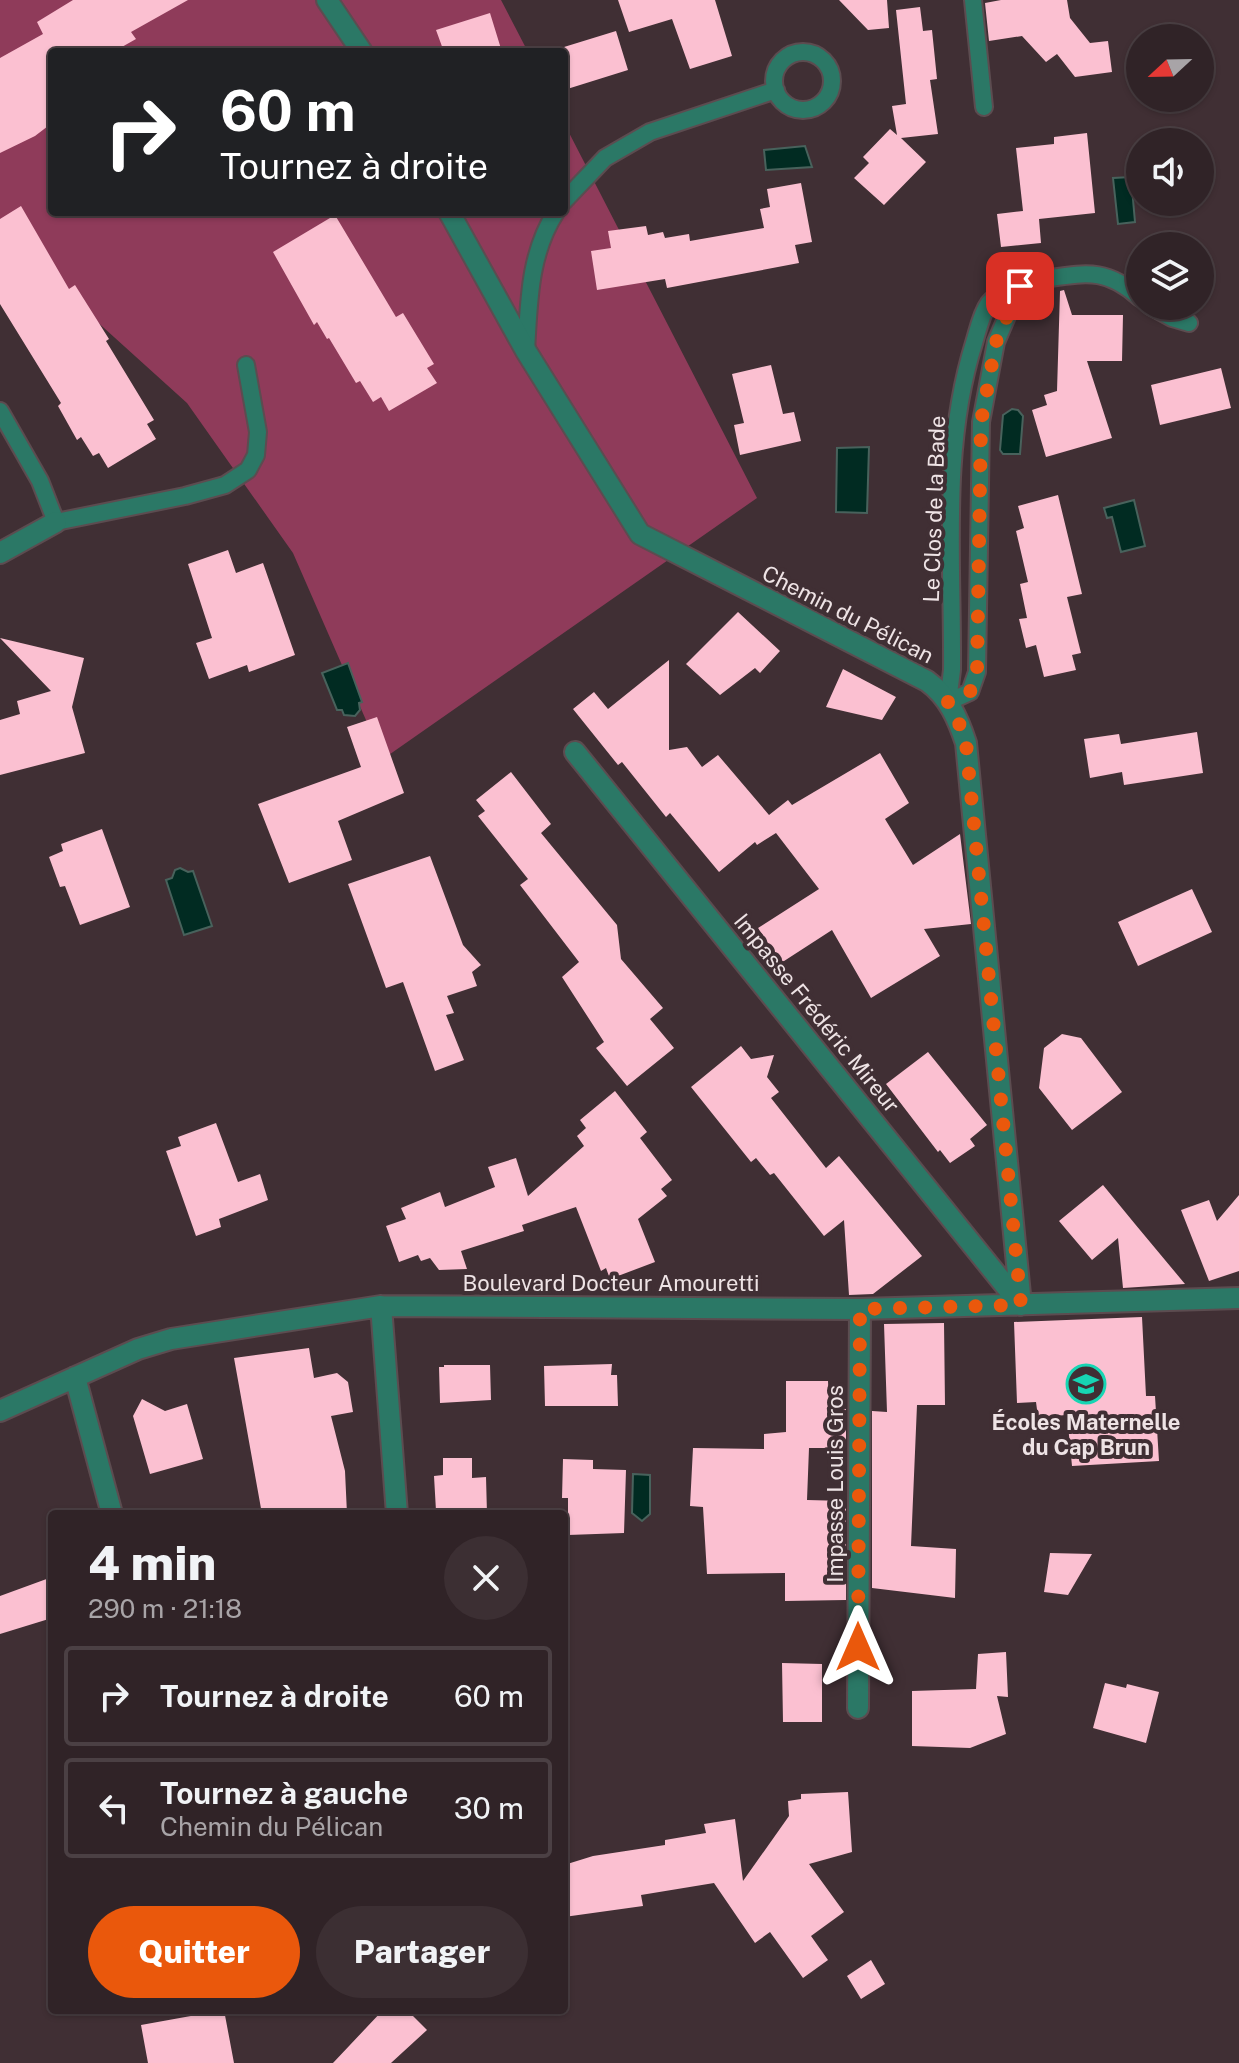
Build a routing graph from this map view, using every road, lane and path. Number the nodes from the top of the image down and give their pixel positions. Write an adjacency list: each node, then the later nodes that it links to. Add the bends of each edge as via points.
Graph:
1 (327, 0): 3 (street)
2 (973, 0): 5 (lane)
3 (359, 48)
4 (776, 90): 6 (lane, via 650,132 605,158)
5 (984, 107)
6 (568, 197)
7 (451, 216): 13 (street, Chemin du Pélican)
8 (554, 216): 13 (lane, via 537,251)
9 (1020, 286): 10 (lane, Le Clos de la Bade, via 1092,273); 18 (lane, Le Clos de la Bade, via 996,342 981,422 977,672 970,692); 18 (lane, Le Clos de la Bade, via 989,304 961,394 954,442)
10 (1126, 288)
11 (1179, 320): 12 (lane)
12 (1189, 323)
13 (526, 351): 18 (street, Chemin du Pélican, via 640,534 927,681)
14 (246, 365): 16 (lane, via 258,432 248,470 225,485 185,496)
15 (0, 411): 16 (lane, via 40,481)
16 (56, 522): 17 (street)
17 (0, 553)
18 (948, 702): 21 (street, Chemin du Pélican, via 966,743)
19 (575, 752): 21 (street, Impasse Frédéric Mireur)
20 (1239, 1298): 21 (street, Boulevard Docteur Amouretti)
21 (1021, 1305): 23 (street, Boulevard Docteur Amouretti)
22 (381, 1306): 23 (street, Boulevard Docteur Amouretti); 24 (street, Boulevard Docteur Amouretti, via 171,1339); 27 (street)
23 (860, 1309): 28 (street, Impasse Louis Gros)
24 (75, 1377): 25 (street, Boulevard Docteur Amouretti); 26 (street)
25 (0, 1411)
26 (111, 1510)
27 (397, 1510)
28 (858, 1708)

